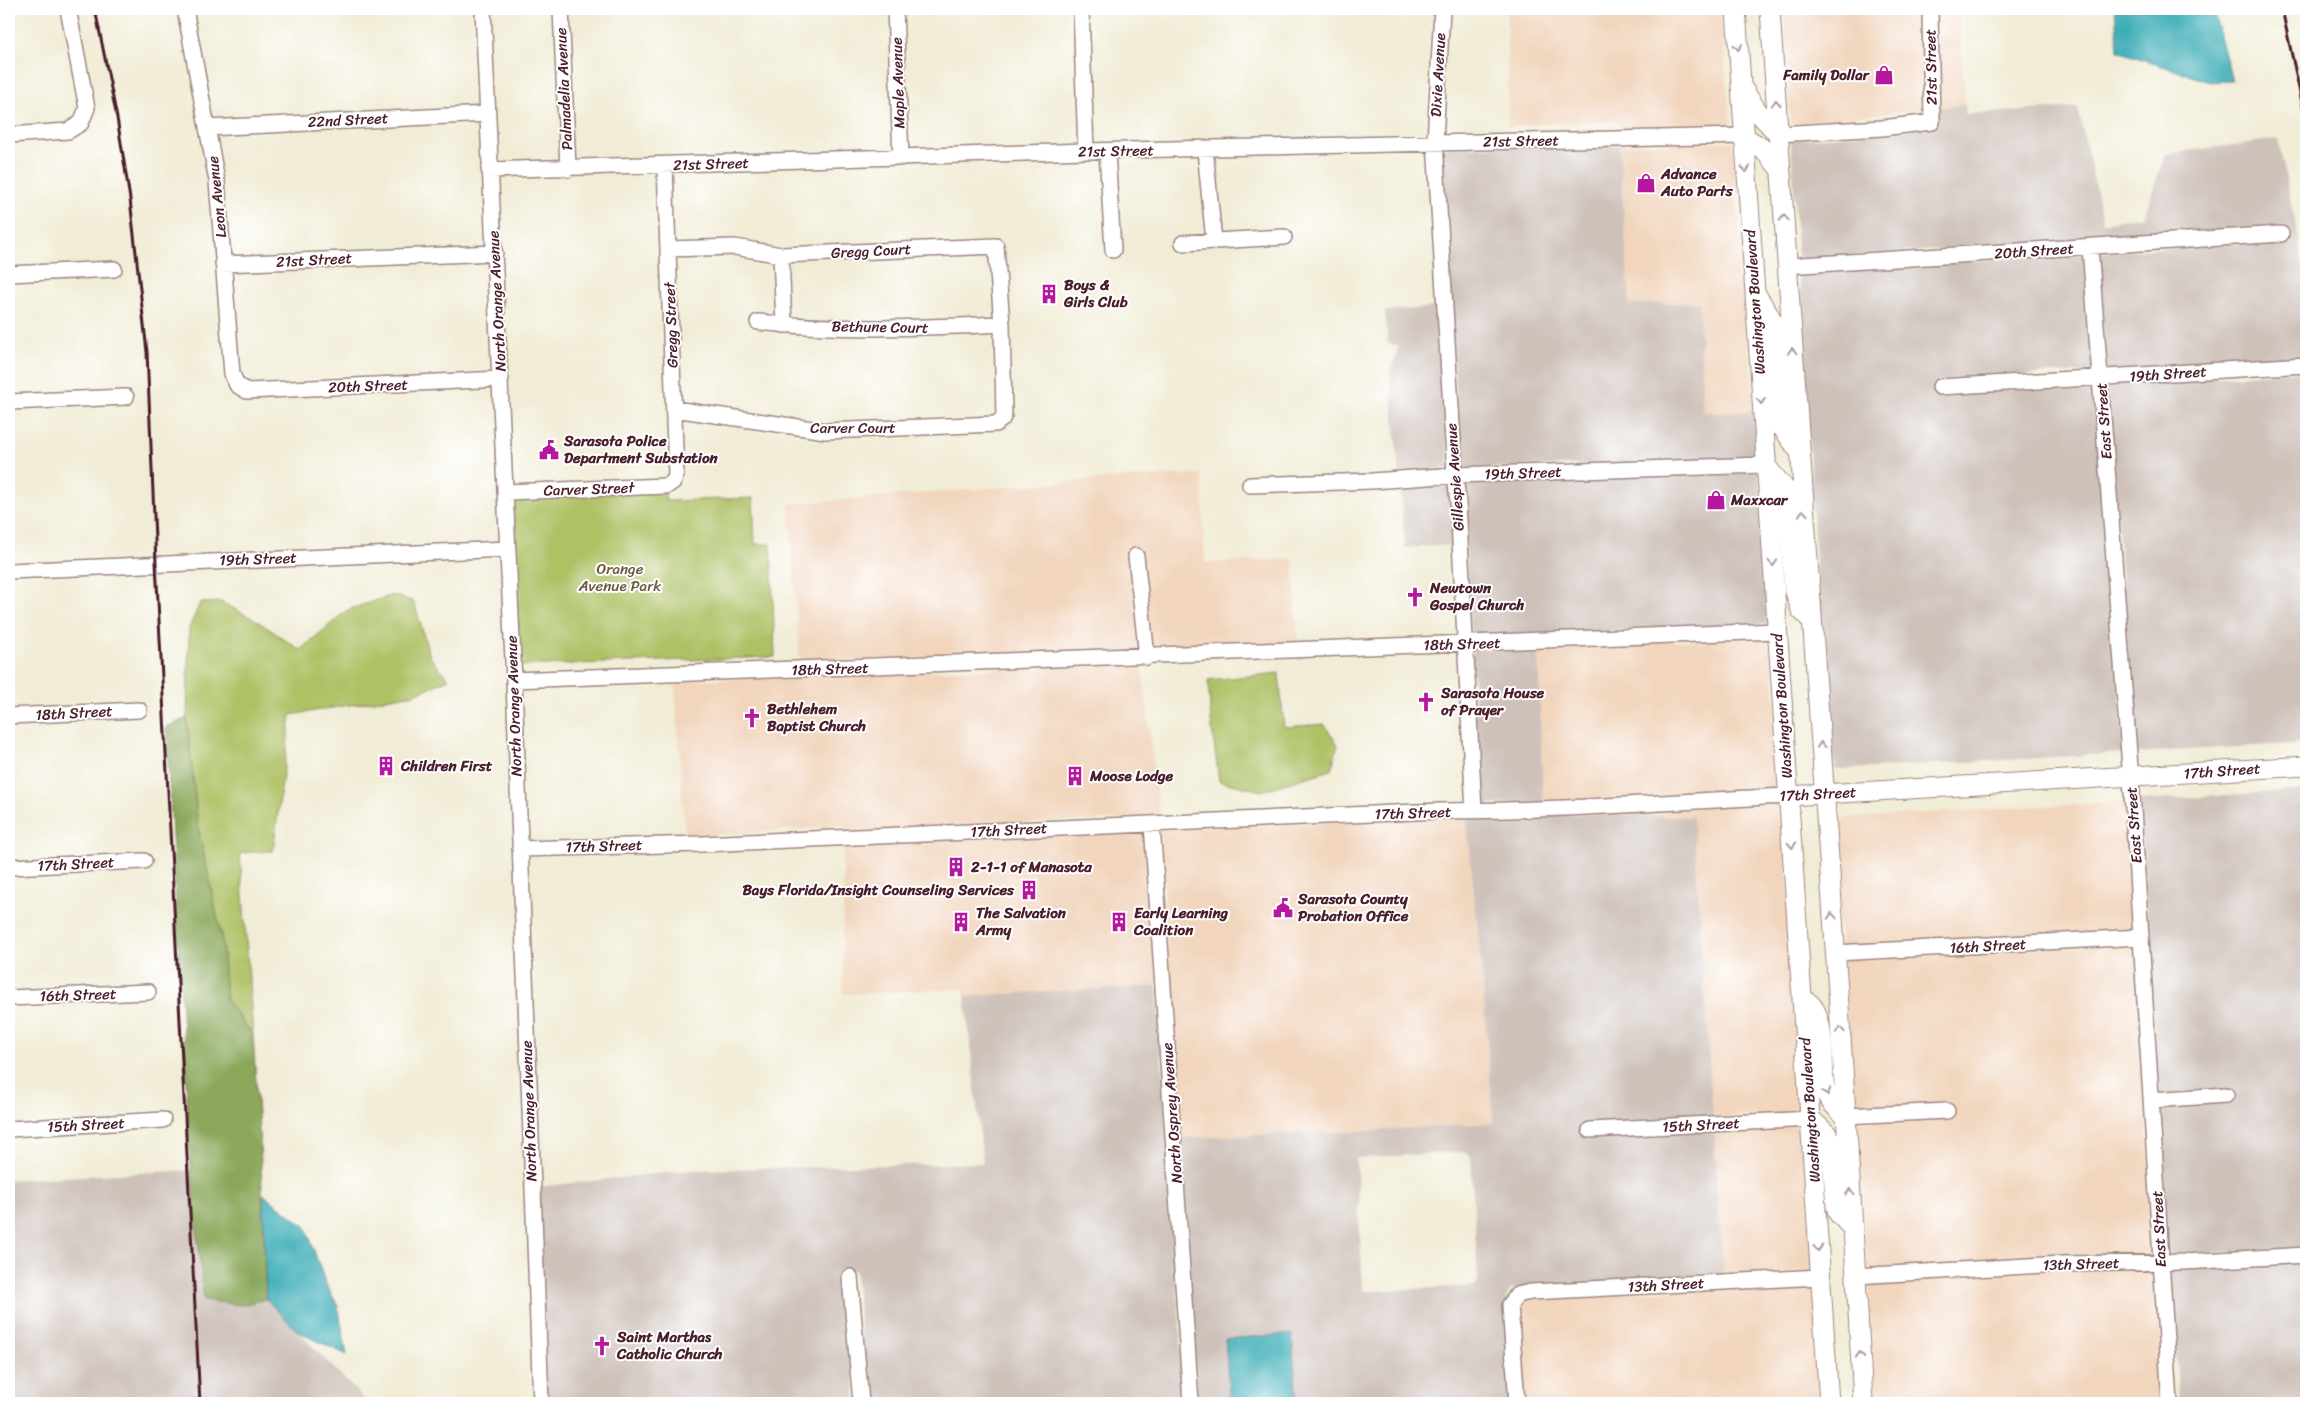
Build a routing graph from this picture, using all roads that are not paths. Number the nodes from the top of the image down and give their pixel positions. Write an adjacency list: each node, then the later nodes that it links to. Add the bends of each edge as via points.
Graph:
1 (68, 9): 15 (street, via 87,108 81,123 68,131)
2 (185, 9): 13 (street, Leon Avenue)
3 (483, 9): 12 (street, North Orange Avenue)
4 (561, 9): 23 (street, Palmadelia Avenue)
5 (895, 9): 21 (street, Maple Avenue)
6 (1081, 9): 19 (street)
7 (1442, 9): 17 (street, Dixie Avenue)
8 (1736, 9): 11 (main road, Washington Boulevard, one-way to 11)
9 (1770, 9): 14 (main road, one-way to 9)
10 (1930, 9): 14 (street, 21st Street, via 1932,122)
11 (1741, 85): 14 (main road, via 1760,116); 16 (main road, Washington Boulevard)
12 (488, 114): 13 (street, 22nd Street); 25 (street, North Orange Avenue)
13 (208, 128): 35 (street, Leon Avenue, via 217,181)
14 (1778, 134): 24 (main road)
15 (9, 135)
16 (1743, 136): 17 (street, 21st Street); 24 (main road, via 1762,148); 39 (main road, Washington Boulevard, one-way to 39)
17 (1434, 142): 18 (street, 21st Street); 53 (street, Gillespie Avenue)
18 (1205, 150): 20 (street, 21st Street); 28 (street)
19 (1086, 151): 20 (street, 21st Street); 21 (street, 21st Street)
20 (1107, 151): 32 (street)
21 (901, 158): 22 (street, 21st Street)
22 (665, 166): 23 (street, 21st Street); 31 (street, Gregg Street)
23 (568, 169): 25 (street, 21st Street)
24 (1780, 169): 36 (main road, one-way to 24)
25 (489, 170): 33 (street, North Orange Avenue)
26 (2281, 234): 30 (street, 20th Street)
27 (1284, 237): 28 (street)
28 (1214, 241): 29 (street)
29 (1183, 244)
30 (2090, 247): 36 (street, 20th Street); 45 (street, East Street)
31 (668, 249): 34 (street, Gregg Court, via 735,247); 50 (street, Gregg Street)
32 (1113, 250)
33 (495, 253): 35 (street, 21st Street); 44 (street, North Orange Avenue)
34 (781, 255): 41 (street, Gregg Court, via 996,246); 42 (street)
35 (223, 264): 46 (street, Leon Avenue, via 232,374)
36 (1787, 266): 51 (main road, one-way to 36)
37 (114, 269): 38 (street)
38 (9, 274)
39 (1754, 291): 51 (main road, via 1774,323 1781,426); 52 (main road, Washington Boulevard, one-way to 52)
40 (758, 322): 42 (street, Bethune Court)
41 (1002, 324): 42 (street, Bethune Court, via 910,328); 50 (street, Carver Court, via 1004,415 996,424 826,431)
42 (784, 325)
43 (2306, 365): 45 (street, 19th Street)
44 (501, 379): 46 (street, 20th Street, via 247,391); 56 (street, North Orange Avenue)
45 (2101, 379): 47 (street, 19th Street); 68 (street, East Street)
46 (237, 385)
47 (1940, 387)
48 (126, 397): 49 (street)
49 (9, 402)
50 (674, 409): 54 (street, Gregg Street, via 676,475)
51 (1799, 452): 60 (main road, one-way to 51)
52 (1766, 465): 53 (street, 19th Street); 60 (main road, via 1787,490 1794,589 1801,610); 61 (main road, Washington Boulevard, one-way to 61)
53 (1454, 475): 55 (street, 19th Street); 62 (street, Gillespie Avenue)
54 (672, 484): 56 (street, Carver Street)
55 (1250, 485)
56 (505, 492): 57 (street, North Orange Avenue)
57 (507, 549): 59 (street, 19th Street); 64 (street, North Orange Avenue)
58 (1136, 556): 63 (street)
59 (9, 571)
60 (1812, 621): 69 (main road, one-way to 60)
61 (1778, 630): 62 (street, 18th Street); 70 (main road, Washington Boulevard)
62 (1466, 644): 63 (street, 18th Street); 71 (street, Gillespie Avenue)
63 (1147, 657): 64 (street, 18th Street)
64 (514, 680): 73 (street, North Orange Avenue)
65 (139, 710): 66 (street, 18th Street)
66 (9, 716)
67 (2306, 766): 68 (main road, 17th Street)
68 (2131, 777): 69 (main road, 17th Street); 76 (street, East Street)
69 (1824, 794): 70 (main road, 17th Street); 77 (main road, one-way to 69)
70 (1788, 796): 71 (street, 17th Street, via 1678,804); 80 (main road, Washington Boulevard, one-way to 80)
71 (1474, 811): 72 (street, 17th Street)
72 (1152, 824): 73 (street, 17th Street, via 721,844); 97 (street, North Osprey Avenue)
73 (520, 849): 95 (street, North Orange Avenue)
74 (144, 861): 75 (street, 17th Street)
75 (9, 867)
76 (2141, 938): 77 (street, 16th Street); 82 (street, East Street)
77 (1835, 953): 84 (main road, one-way to 77)
78 (148, 992): 79 (street, 16th Street)
79 (9, 998)
80 (1803, 1000): 84 (main road, one-way to 84, via 1816,1010 1825,1090 1833,1105); 85 (main road, Washington Boulevard)
81 (2226, 1095): 82 (street)
82 (2152, 1100): 91 (street, East Street)
83 (1947, 1111): 84 (street)
84 (1846, 1116): 89 (main road, one-way to 84)
85 (1810, 1119): 88 (street, 15th Street); 89 (main road, via 1830,1140 1836,1206); 94 (main road, Washington Boulevard, one-way to 94)
86 (163, 1120): 87 (street, 15th Street)
87 (9, 1129)
88 (1590, 1130)
89 (1852, 1228): 93 (main road)
90 (2306, 1255): 91 (street, 13th Street)
91 (2161, 1263): 93 (street, 13th Street, via 2059,1264); 101 (street, East Street)
92 (850, 1276): 96 (street)
93 (1855, 1276): 100 (main road, one-way to 93)
94 (1820, 1277): 98 (street, 13th Street, via 1517,1295 1510,1306); 99 (main road, Washington Boulevard)
95 (541, 1403)
96 (861, 1403)
97 (1191, 1403)
98 (1516, 1403)
99 (1829, 1403)
100 (1863, 1403)
101 (2170, 1403)

